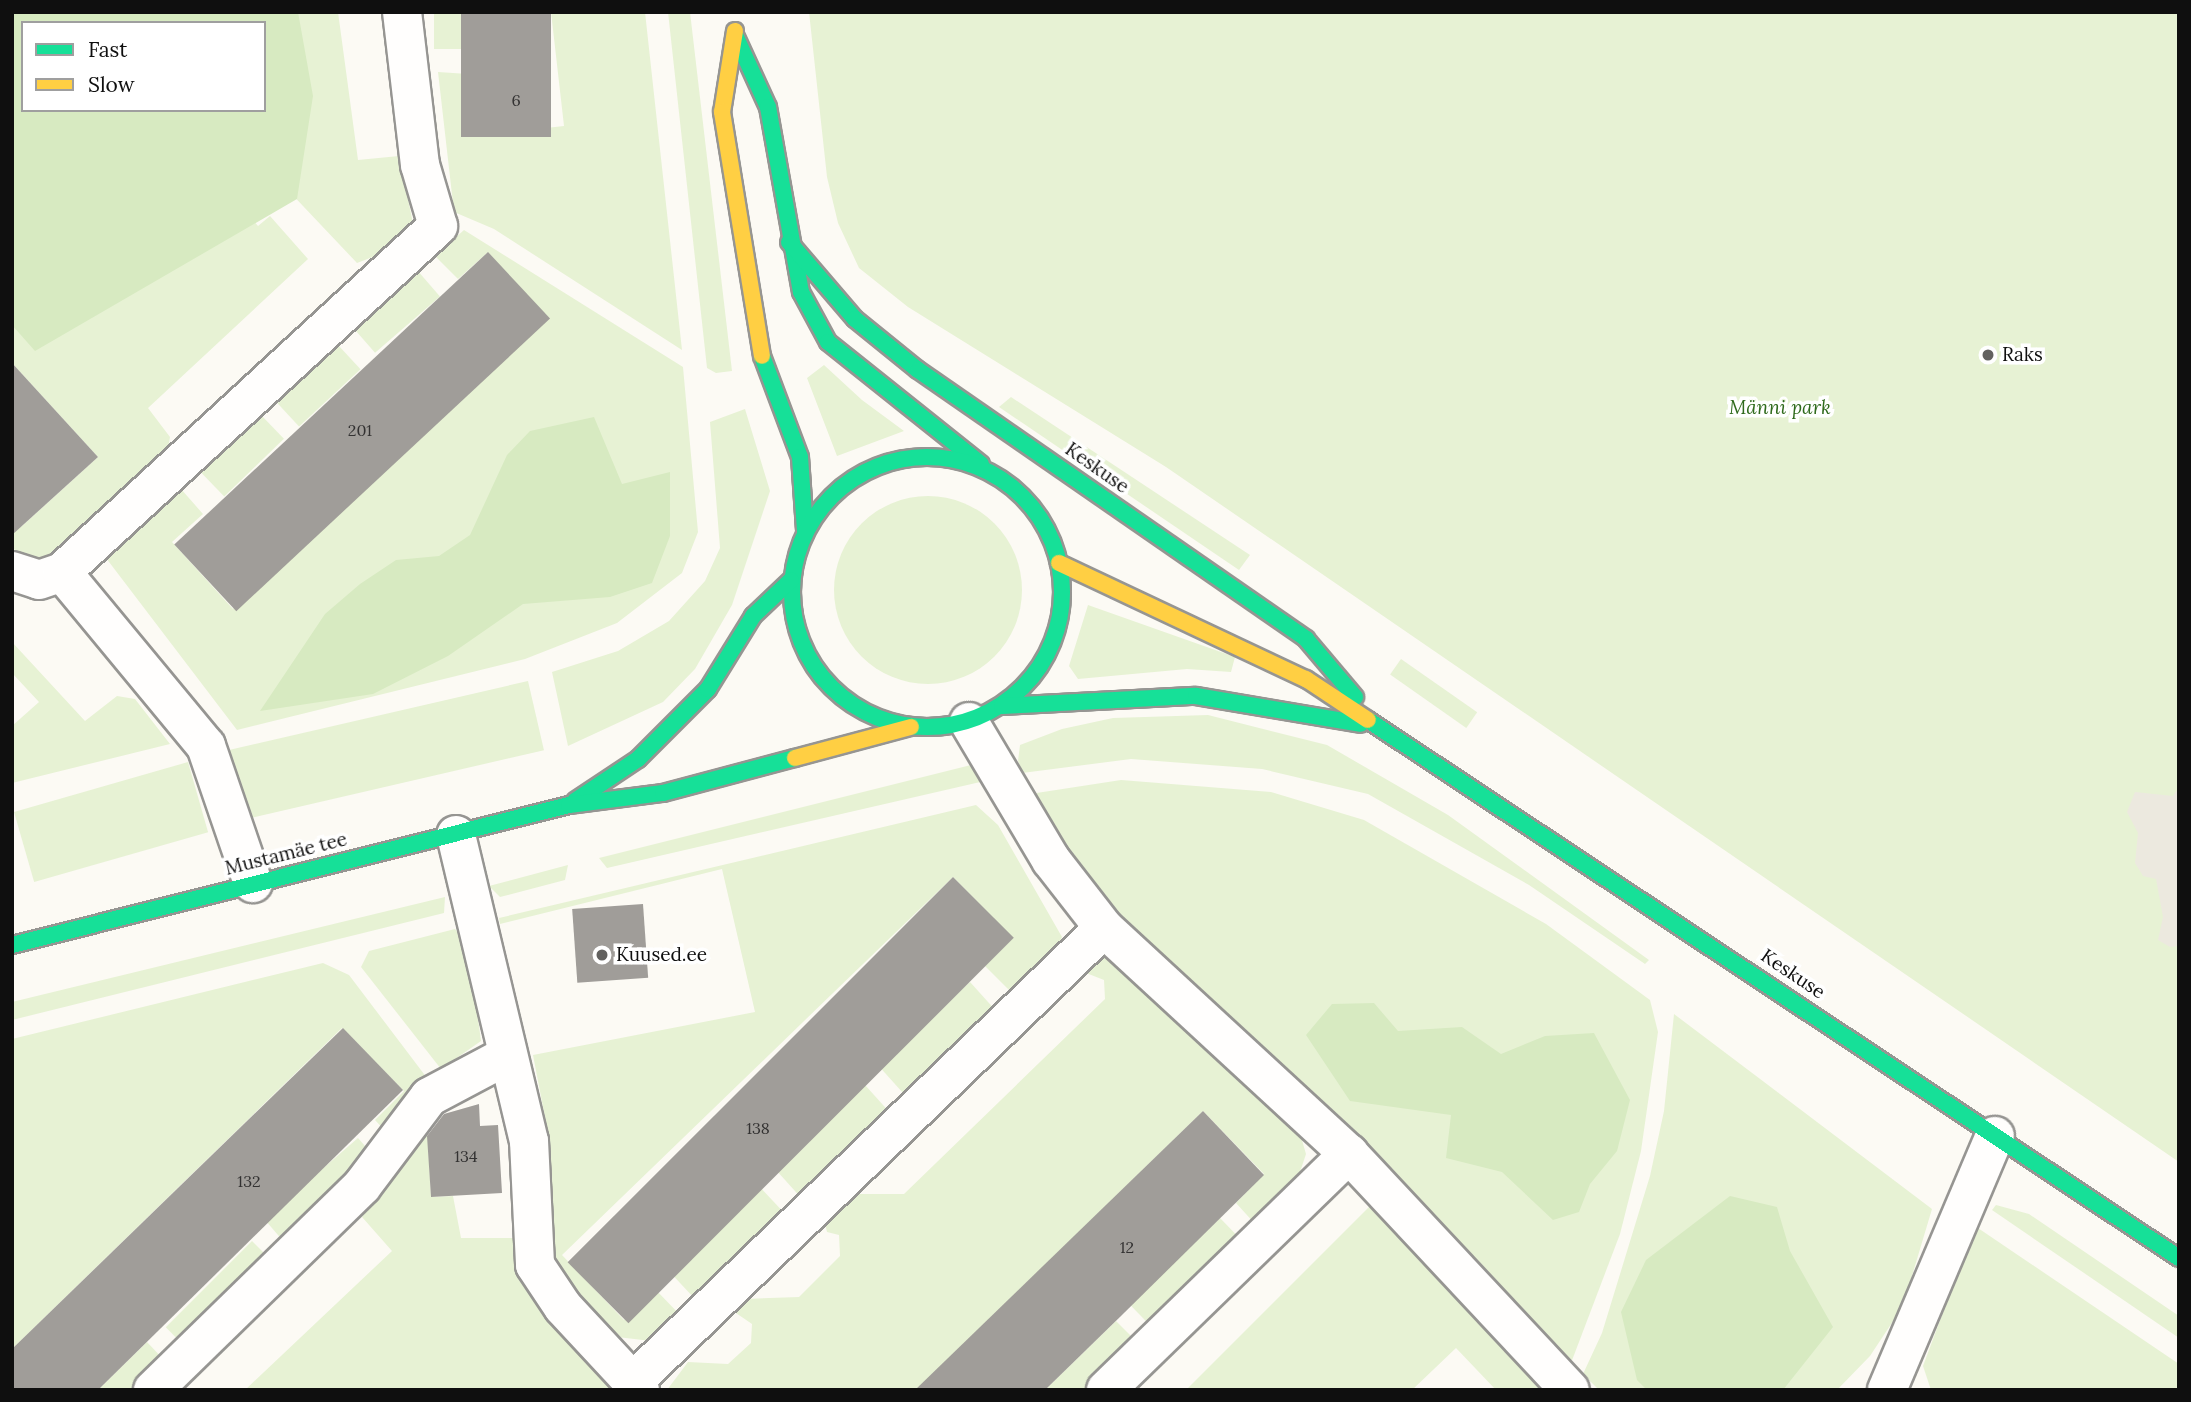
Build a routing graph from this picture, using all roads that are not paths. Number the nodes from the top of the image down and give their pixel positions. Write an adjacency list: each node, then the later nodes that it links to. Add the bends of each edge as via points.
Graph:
1 (402, 12): 9 (street, via 419,165 438,226)
2 (732, 12): 3 (main road)
3 (735, 35): 4 (main road, via 768,107); 6 (main road, via 722,112 754,334 800,457)
4 (789, 242): 5 (main road, via 801,292 828,342); 13 (main road, Keskuse, via 855,319 918,370 1306,639)
5 (1000, 478): 6 (main road, via 958,460 913,457 869,469 841,488); 7 (main road, via 1027,500)
6 (805, 531): 10 (main road)
7 (1059, 563): 11 (main road, via 1062,603 1053,643 1032,679); 13 (main road, Keskuse, via 1306,679)
8 (12, 571): 9 (street, via 39,580)
9 (62, 572): 16 (street, via 206,746)
10 (791, 580): 12 (main road, via 794,622 810,661 836,693 871,716); 14 (main road, Mustamäe tee, via 753,616 708,689 638,759)
11 (985, 714): 12 (main road, Keskuse); 13 (main road, Keskuse, via 1196,696); 17 (street, via 1051,860)
12 (911, 727): 14 (main road, Mustamäe tee, via 663,793)
13 (1381, 729): 20 (main road, Keskuse)
14 (569, 804): 15 (main road, Mustamäe tee)
15 (457, 835): 16 (main road, Mustamäe tee); 19 (street)
16 (253, 883): 18 (main road, Mustamäe tee)
17 (1104, 928): 21 (street); 23 (street)
18 (12, 946)
19 (506, 1056): 23 (street, via 529,1142 535,1265 563,1307); 24 (street, via 429,1097 362,1186)
20 (1995, 1136): 22 (main road, Keskuse); 27 (street)
21 (1349, 1154): 25 (street); 26 (street)
22 (2179, 1258)
23 (636, 1386)
24 (153, 1390)
25 (1106, 1390)
26 (1570, 1390)
27 (1888, 1390)

